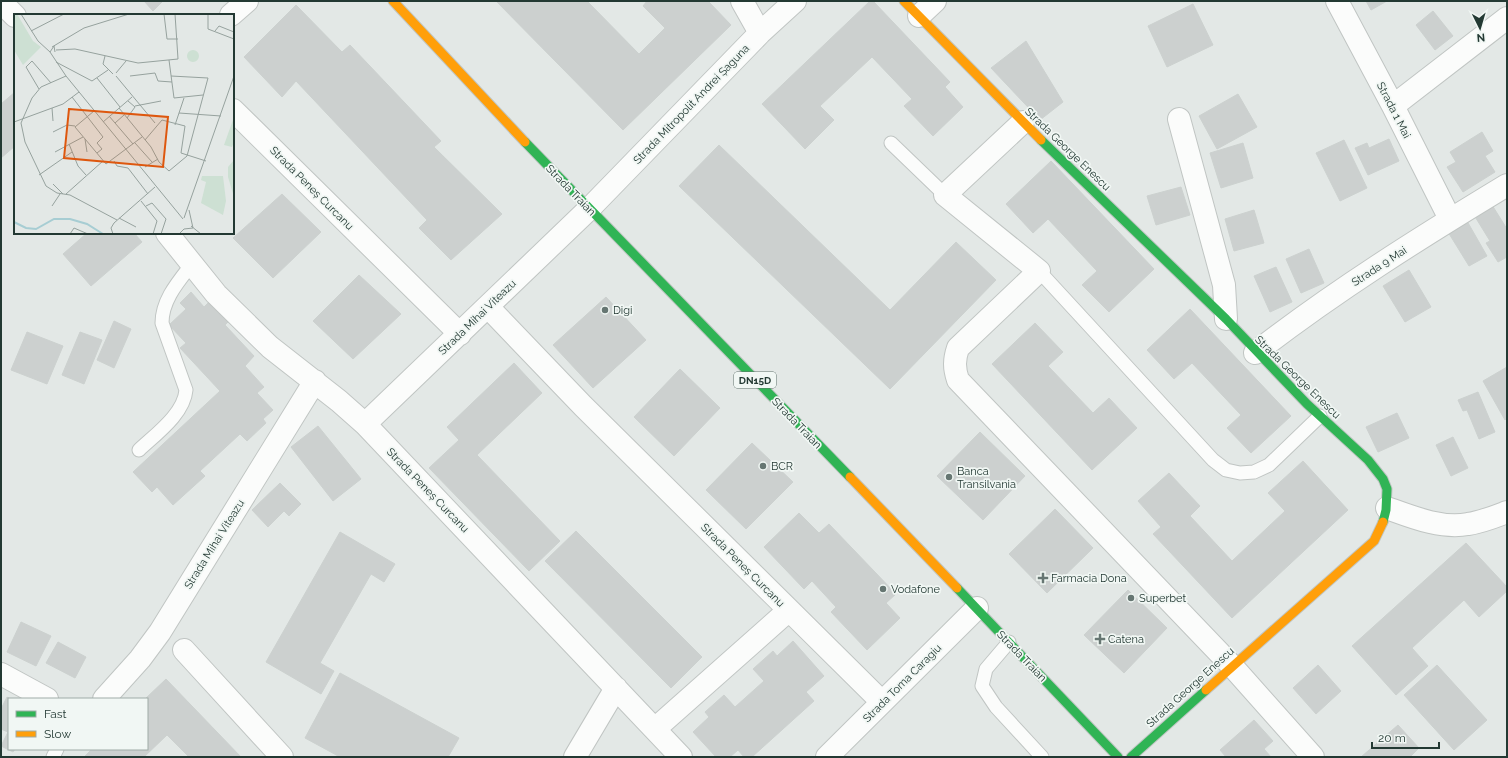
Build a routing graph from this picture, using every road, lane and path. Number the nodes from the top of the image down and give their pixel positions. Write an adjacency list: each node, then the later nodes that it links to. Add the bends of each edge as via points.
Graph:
1 (247, 1): 9 (street)
2 (394, 1): 21 (street, Strada Traian / DN15D)
3 (742, 1): 13 (street)
4 (795, 1): 13 (street, Strada Mitropolit Andrei Șaguna)
5 (904, 1): 11 (street)
6 (935, 1): 11 (street)
7 (1337, 1): 14 (street, Strada 1 Mai)
8 (1, 2): 10 (street)
9 (232, 14)
10 (14, 15)
11 (919, 16): 17 (street, Strada George Enescu)
12 (1507, 18): 14 (street)
13 (760, 32): 21 (street, Strada Mitropolit Andrei Șaguna)
14 (1393, 106): 22 (street, Strada 1 Mai)
15 (234, 111): 28 (street, Strada Peneș Curcanu)
16 (1179, 120): 27 (street, via 1224,285)
17 (1023, 122): 20 (street); 27 (street, Strada George Enescu)
18 (891, 143): 20 (lane)
19 (1507, 185): 22 (street, Strada 9 Mai)
20 (945, 195): 25 (street)
21 (589, 209): 26 (street, Strada Mihai Viteazu); 36 (street, Strada Traian / DN15D)
22 (1450, 219): 29 (street, Strada 9 Mai, via 1300,318)
23 (168, 234): 24 (street, Strada Peneș Curcanu)
24 (192, 264): 30 (street, Strada Peneș Curcanu, via 216,294 270,347); 33 (lane, via 174,287 162,313 162,323 186,390 185,397 175,415)
25 (1039, 271): 31 (lane, via 1212,460 1226,470 1254,472 1269,465); 40 (street, via 958,348 954,358 958,380)
26 (488, 306): 28 (street, Strada Mihai Viteazu); 37 (street, Strada Peneș Curcanu, via 583,406)
27 (1226, 319): 29 (street, Strada George Enescu)
28 (460, 334): 32 (street, Strada Mihai Viteazu)
29 (1255, 352): 31 (street, Strada George Enescu)
30 (315, 381): 32 (street, Strada Peneș Curcanu); 44 (street, Strada Mihai Viteazu, via 160,632)
31 (1320, 416): 34 (street, Strada George Enescu, via 1354,446 1379,473 1387,490)
32 (365, 424): 42 (street, Strada Peneș Curcanu)
33 (139, 450)
34 (1387, 508): 35 (street, via 1423,520 1467,525); 40 (street, Strada George Enescu, via 1383,524 1374,541)
35 (1507, 512)
36 (976, 608): 38 (street, Strada Traian / DN15D); 45 (street, Strada Toma Caragiu)
37 (789, 610): 45 (street, Strada Peneș Curcanu); 46 (street)
38 (1009, 642): 51 (lane, via 986,669 982,686 996,707); 52 (street, Strada Traian / DN15D)
39 (184, 650): 47 (street)
40 (1232, 666): 53 (street, Strada George Enescu); 54 (street)
41 (1, 674): 43 (street)
42 (616, 688): 46 (street, Strada Peneș Curcanu); 48 (street)
43 (45, 698)
44 (105, 698)
45 (882, 702): 50 (street, Strada Toma Caragiu)
46 (656, 728): 49 (street, Strada Peneș Curcanu)
47 (282, 757)
48 (575, 757)
49 (682, 757)
50 (827, 757)
51 (1042, 757)
52 (1118, 757)
53 (1131, 757)
54 (1313, 757)

